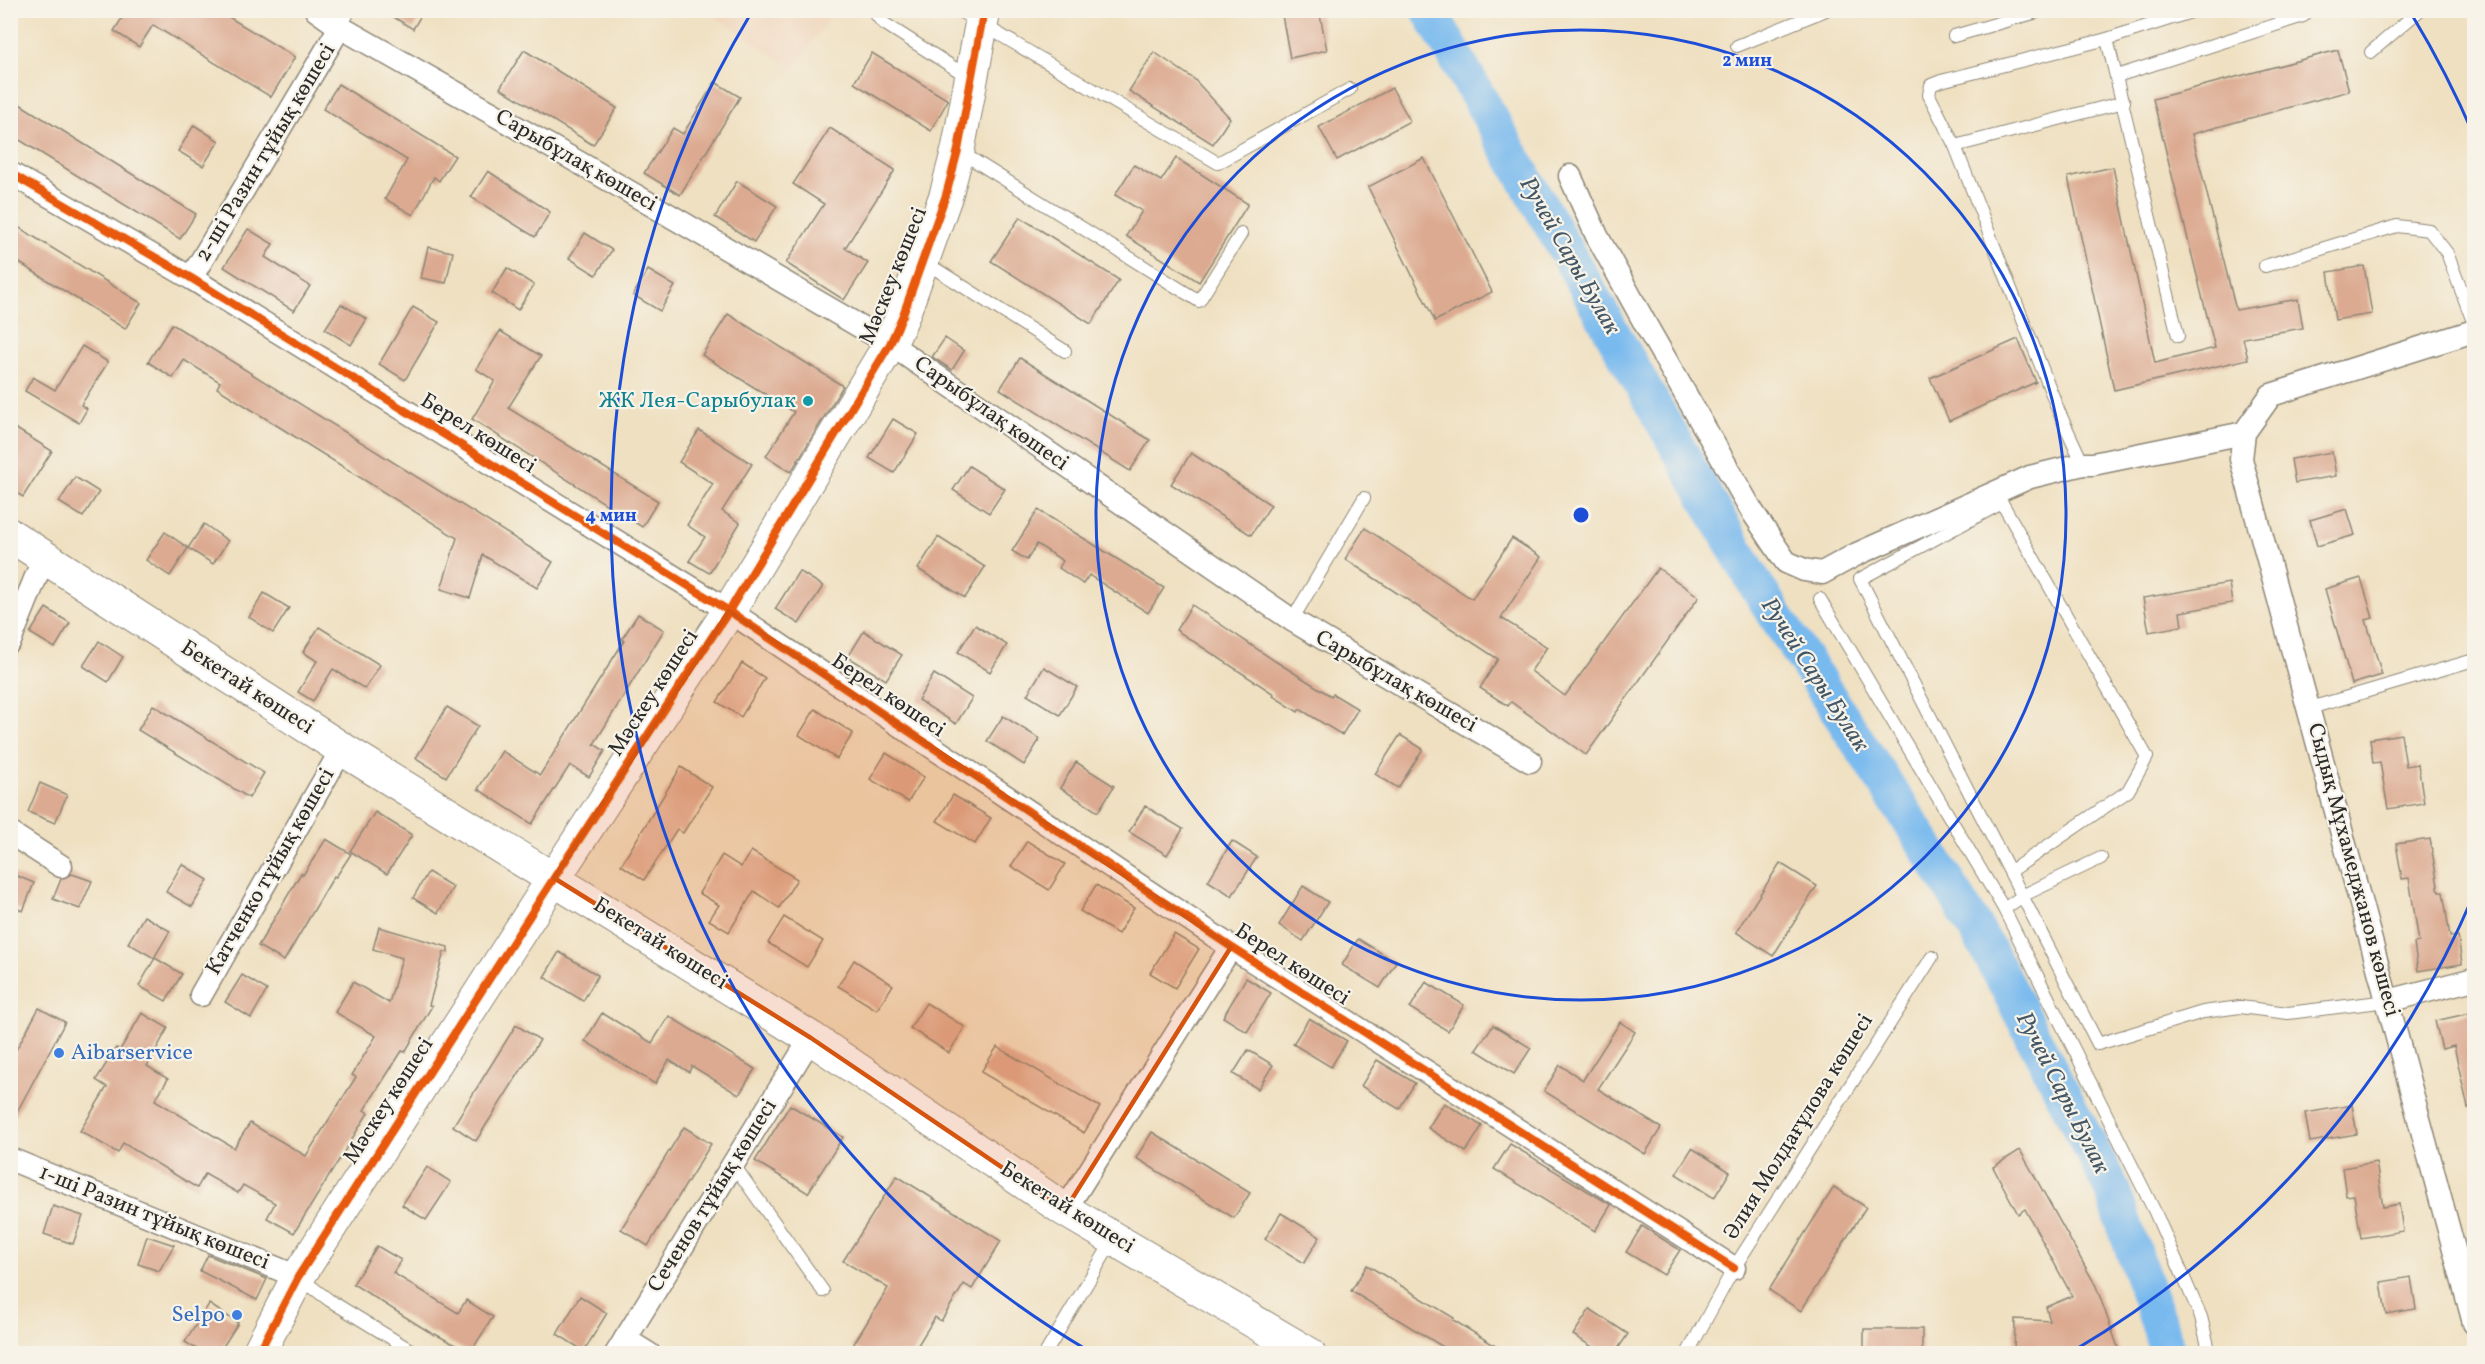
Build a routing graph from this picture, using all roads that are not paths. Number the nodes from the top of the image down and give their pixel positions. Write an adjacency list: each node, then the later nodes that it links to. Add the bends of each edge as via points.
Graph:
1 (316, 10): 9 (street, Сарыбұлақ көшесі)
2 (876, 10): 15 (lane, via 882,22)
3 (1826, 10): 12 (lane)
4 (2044, 10): 10 (lane)
5 (2197, 10): 11 (lane)
6 (2309, 10): 14 (lane, via 2303,16)
7 (2420, 10): 13 (lane)
8 (975, 16): 15 (street, Мәскеу көшесі); 16 (lane, via 1218,163)
9 (345, 19): 25 (street, 2-ші Разин тұйық көшесі); 29 (street, Сарыбұлақ көшесі)
10 (1954, 36)
11 (2107, 39): 14 (lane); 18 (lane, via 1931,86 1929,95)
12 (1737, 46)
13 (2371, 52)
14 (2117, 76): 17 (lane)
15 (972, 79): 19 (street, Мәскеу көшесі)
16 (1350, 89)
17 (2124, 102): 18 (lane); 28 (lane)
18 (1955, 146): 32 (lane, via 2059,412)
19 (958, 150): 22 (lane, via 1199,301); 23 (street, Мәскеу көшесі)
20 (10, 173): 25 (street, Берел көшесі)
21 (1570, 176): 32 (street, via 1597,236 1653,337 1752,511 1786,562 1822,573 2030,477)
22 (1241, 234)
23 (922, 260): 29 (street, Мәскеу көшесі); 30 (lane)
24 (2265, 266): 26 (lane, via 2397,226 2428,230 2447,253)
25 (191, 278): 37 (street, Берел көшесі)
26 (2475, 324)
27 (2475, 331): 31 (street, via 2271,395)
28 (2178, 336)
29 (890, 344): 37 (street, Мәскеу көшесі); 38 (street, Сарыбұлақ көшесі)
30 (1065, 351)
31 (2248, 425): 32 (street); 41 (street, Сыдық Мұхамеджанов көшесі, via 2241,459)
32 (2084, 464)
33 (1364, 498): 38 (lane)
34 (10, 534): 35 (street, Бекетай көшесі)
35 (44, 557): 39 (street); 42 (street, Бекетай көшесі)
36 (1821, 599): 50 (lane)
37 (729, 611): 48 (street, Мәскеу көшесі); 51 (street, Берел көшесі)
38 (1292, 620): 43 (street, Сарыбұлақ көшесі)
39 (10, 641)
40 (2475, 660): 41 (lane)
41 (2310, 708): 55 (street, Сыдық Мұхамеджанов көшесі)
42 (342, 749): 48 (street, Бекетай көшесі); 54 (street, Катченко тұйық көшесі)
43 (1530, 761)
44 (10, 833): 46 (street)
45 (2101, 858): 49 (lane)
46 (61, 866)
47 (2011, 871): 47 (lane, via 1860,579 2002,503 2147,757 2128,791); 49 (lane)
48 (554, 878): 56 (street, Бекетай көшесі); 62 (street, Мәскеу көшесі)
49 (2024, 895): 50 (lane); 55 (lane, via 2098,1044 2203,1012 2240,1007 2288,1013)
50 (2004, 909): 72 (lane, via 2155,1212 2201,1317)
51 (1231, 947): 59 (street); 61 (street, Берел көшесі)
52 (1932, 957): 61 (lane, Әлия Молдағұлова көшесі)
53 (2475, 979): 55 (street)
54 (201, 995)
55 (2388, 1001): 64 (street, Сыдық Мұхамеджанов көшесі)
56 (811, 1038): 58 (street, Сеченов тұйық көшесі); 59 (street, Бекетай көшесі)
57 (10, 1159): 62 (street, 1-ші Разин тұйық көшесі)
58 (733, 1164): 63 (lane); 65 (street, Сеченов тұйық көшесі)
59 (1065, 1210): 60 (street, Бекетай көшесі)
60 (1114, 1239): 69 (lane); 70 (street, Бекетай көшесі)
61 (1734, 1268): 71 (lane, Әлия Молдағұлова көшесі)
62 (298, 1277): 66 (street, Мәскеу көшесі); 67 (lane)
63 (823, 1292)
64 (2475, 1323)
65 (620, 1346): 68 (street)
66 (258, 1353)
67 (417, 1353)
68 (649, 1353)
69 (1045, 1353)
70 (1309, 1353)
71 (1687, 1353)
72 (2210, 1353)

